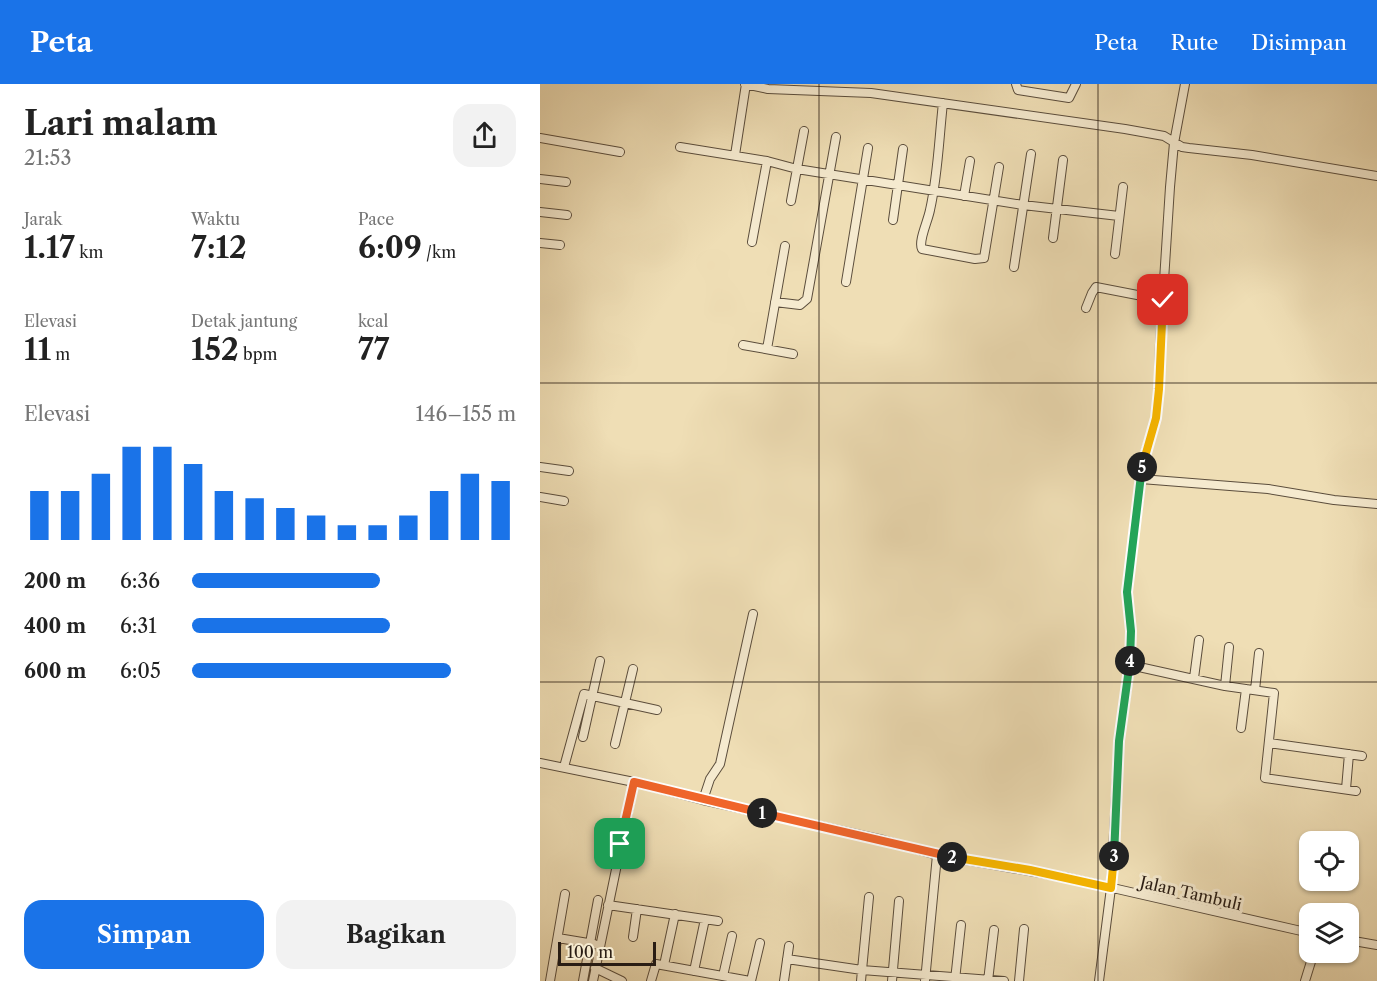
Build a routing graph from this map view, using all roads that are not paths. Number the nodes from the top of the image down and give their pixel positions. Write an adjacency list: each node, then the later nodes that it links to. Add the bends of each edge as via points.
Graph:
1 (746, 84): 7 (street, via 864,92); 17 (street)
2 (1016, 84): 6 (street, via 1018,90)
3 (1047, 84): 6 (street)
4 (1076, 84): 6 (street, via 1069,98)
5 (1185, 84): 11 (street)
6 (1043, 94)
7 (943, 103): 11 (street, via 1154,133); 30 (street)
8 (804, 131): 22 (street)
9 (836, 137): 23 (street)
10 (540, 138): 15 (street)
11 (1174, 143): 24 (street); 48 (street)
12 (680, 147): 17 (street)
13 (868, 148): 26 (street)
14 (903, 149): 28 (street)
15 (620, 152)
16 (1031, 154): 34 (street)
17 (735, 155): 19 (street)
18 (1063, 160): 35 (street)
19 (766, 161): 22 (street); 41 (street)
20 (970, 161): 31 (street)
21 (999, 167): 33 (street)
22 (797, 169): 23 (street); 32 (street)
23 (829, 174): 26 (street); 49 (street, via 807,299 800,305)
24 (1377, 176)
25 (540, 179): 27 (street)
26 (862, 179): 28 (street); 47 (street)
27 (566, 182)
28 (898, 185): 30 (street); 39 (street)
29 (1123, 187): 38 (street)
30 (934, 191): 31 (street); 33 (street, via 920,248 965,258 984,258)
31 (964, 196): 33 (street)
32 (791, 201)
33 (994, 201): 34 (street)
34 (1023, 205): 35 (street); 46 (street)
35 (1057, 209): 38 (street); 40 (street)
36 (540, 212): 37 (street)
37 (567, 215)
38 (1119, 216): 45 (street)
39 (893, 220)
40 (1053, 238)
41 (752, 242)
42 (540, 243): 43 (street)
43 (560, 245)
44 (785, 246): 49 (street)
45 (1115, 254)
46 (1014, 267)
47 (846, 282)
48 (1163, 300): 50 (street, via 1096,287); 56 (street, via 1156,418)
49 (775, 302): 52 (street)
50 (1086, 308)
51 (743, 345): 52 (street)
52 (767, 349): 53 (street)
53 (793, 354)
54 (540, 467): 55 (street)
55 (569, 471)
56 (1141, 479): 59 (street, via 1258,488); 65 (street, via 1127,592)
57 (540, 497): 58 (street)
58 (564, 501)
59 (1377, 504)
60 (753, 614): 85 (street, via 720,764)
61 (1199, 640): 67 (street)
62 (1229, 647): 68 (street)
63 (1259, 653): 70 (street)
64 (600, 661): 71 (street)
65 (1130, 665): 67 (street); 87 (street, via 1119,741)
66 (633, 669): 72 (street)
67 (1194, 678): 68 (street)
68 (1224, 686): 69 (street)
69 (1246, 689): 70 (street); 74 (street)
70 (1255, 690): 76 (street, via 1274,693)
71 (593, 695): 72 (street); 75 (street); 81 (street, via 585,694)
72 (625, 703): 73 (street); 77 (street)
73 (657, 710)
74 (1241, 728)
75 (583, 737)
76 (1269, 743): 78 (street); 83 (street, via 1265,778)
77 (615, 744)
78 (1349, 754): 79 (street); 83 (street)
79 (1362, 756)
80 (540, 763): 81 (street, Jalan Tambuli)
81 (564, 767): 82 (street, Jalan Tambuli)
82 (634, 782): 85 (street, Jalan Tambuli); 92 (street)
83 (1346, 789): 84 (street)
84 (1356, 791)
85 (703, 800): 86 (street, Jalan Tambuli)
86 (937, 855): 87 (street, Jalan Tambuli); 118 (street)
87 (1111, 888): 100 (street, Jalan Tambuli); 131 (street)
88 (565, 894): 103 (street)
89 (869, 897): 114 (street)
90 (598, 900): 106 (street)
91 (899, 901): 117 (street)
92 (608, 905): 93 (street); 107 (street)
93 (637, 909): 94 (street); 102 (street)
94 (675, 915): 95 (street); 112 (street)
95 (705, 919): 96 (street); 115 (street)
96 (718, 921)
97 (961, 925): 119 (street)
98 (1024, 929): 130 (street)
99 (994, 930): 120 (street)
100 (1299, 931)
101 (732, 936): 116 (street)
102 (633, 937)
103 (558, 938): 106 (street); 121 (street)
104 (1359, 942): 108 (street)
105 (760, 943): 126 (street)
106 (590, 944): 107 (street); 122 (street)
107 (600, 945): 113 (street)
108 (1377, 945)
109 (789, 946): 110 (street)
110 (787, 959): 114 (street); 127 (street)
111 (1311, 963): 132 (street)
112 (664, 965): 115 (street); 125 (street, via 656,964)
113 (595, 968): 123 (street); 124 (street)
114 (862, 970): 117 (street); 128 (street)
115 (694, 971): 116 (street)
116 (723, 976): 126 (street)
117 (892, 977): 118 (street)
118 (925, 978): 119 (street)
119 (955, 979): 120 (street)
120 (988, 980): 129 (street)
121 (550, 981)
122 (583, 981)
123 (593, 981)
124 (621, 981)
125 (651, 981)
126 (751, 981)
127 (784, 981)
128 (861, 981)
129 (1004, 981)
130 (1019, 981)
131 (1099, 981)
132 (1305, 981)

